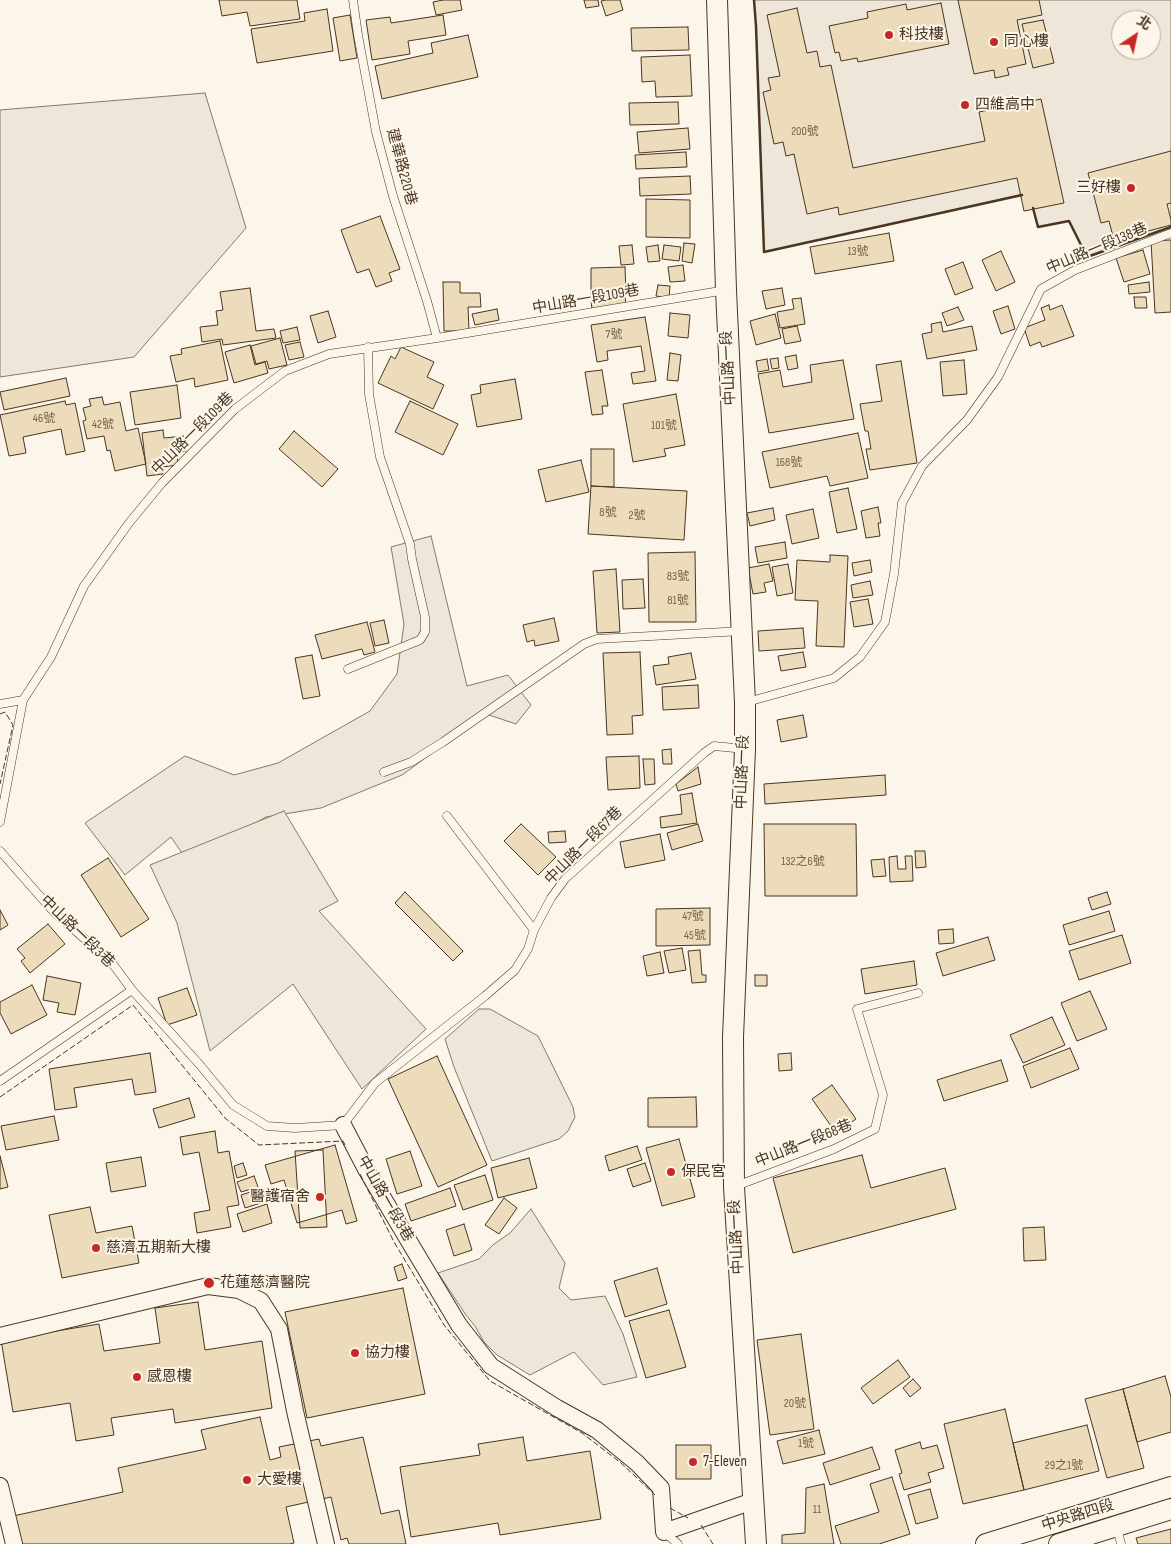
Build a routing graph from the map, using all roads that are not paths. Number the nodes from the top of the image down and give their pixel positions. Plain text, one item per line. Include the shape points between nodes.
1 (354, 0) edge
2 (717, 0) edge
3 (1171, 234) edge
4 (726, 290) junction
5 (437, 338) junction
6 (368, 347) junction
7 (742, 631) junction
8 (348, 669) dead end
9 (23, 700) junction
10 (745, 703) junction
11 (0, 704) edge
12 (745, 749) junction
13 (384, 772) dead end
14 (447, 816) dead end
15 (0, 822) edge
16 (0, 851) edge
17 (534, 930) junction
18 (132, 990) junction
19 (918, 993) dead end
20 (0, 1081) edge
21 (343, 1125) junction
22 (734, 1187) junction
23 (0, 1336) edge
24 (0, 1486) edge
25 (1171, 1487) edge
26 (753, 1501) junction
27 (670, 1508) dead end
28 (1171, 1509) edge
29 (664, 1532) junction
30 (1119, 1535) edge
31 (11, 1537) edge
32 (326, 1544) edge
33 (678, 1544) edge
34 (756, 1544) edge
35 (986, 1544) edge
36 (1059, 1544) edge

1 - 5 lane, 建華路220巷 via 376,132
2 - 4 street, 中山路一段
3 - 10 lane, 中山路一段138巷 via 1075,270 1041,289 998,377 967,420 922,466 902,503 885,622 860,657 834,678
4 - 5 lane, 中山路一段109巷
4 - 7 street, 中山路一段
5 - 6 lane, 中山路一段109巷
6 - 8 lane via 369,394 380,457 410,544 425,617 425,632 420,640
6 - 9 lane, 中山路一段109巷 via 330,354 285,371 228,416 129,523 84,586 50,657
7 - 10 street, 中山路一段
7 - 13 lane via 596,639 584,644 443,742 411,762
9 - 11 lane
9 - 15 lane, 中山路一段109巷
10 - 12 street, 中山路一段
12 - 17 lane, 中山路一段67巷 via 714,746 704,753 565,879
12 - 22 street, 中山路一段 via 733,1037
14 - 17 lane
16 - 18 lane, 中山路一段3巷 via 53,911 112,963
17 - 21 lane, 中山路一段67巷 via 528,949 514,970 375,1083
18 - 20 lane
18 - 21 lane, 中山路一段3巷 via 233,1104 267,1126
19 - 22 lane, 中山路一段68巷 via 857,1009 883,1094 875,1129 834,1149
21 - 29 street, 中山路一段3巷 via 459,1324 491,1366 597,1430 637,1464 661,1488
22 - 26 street, 中山路一段
23 - 32 street via 208,1286 239,1290 261,1300 279,1329
24 - 31 street
25 - 35 street, 中央路四段
26 - 29 street
26 - 34 street, 中山路一段
27 - 29 lane
28 - 30 street, 中央路四段
29 - 33 lane
30 - 36 street, 中央路四段

